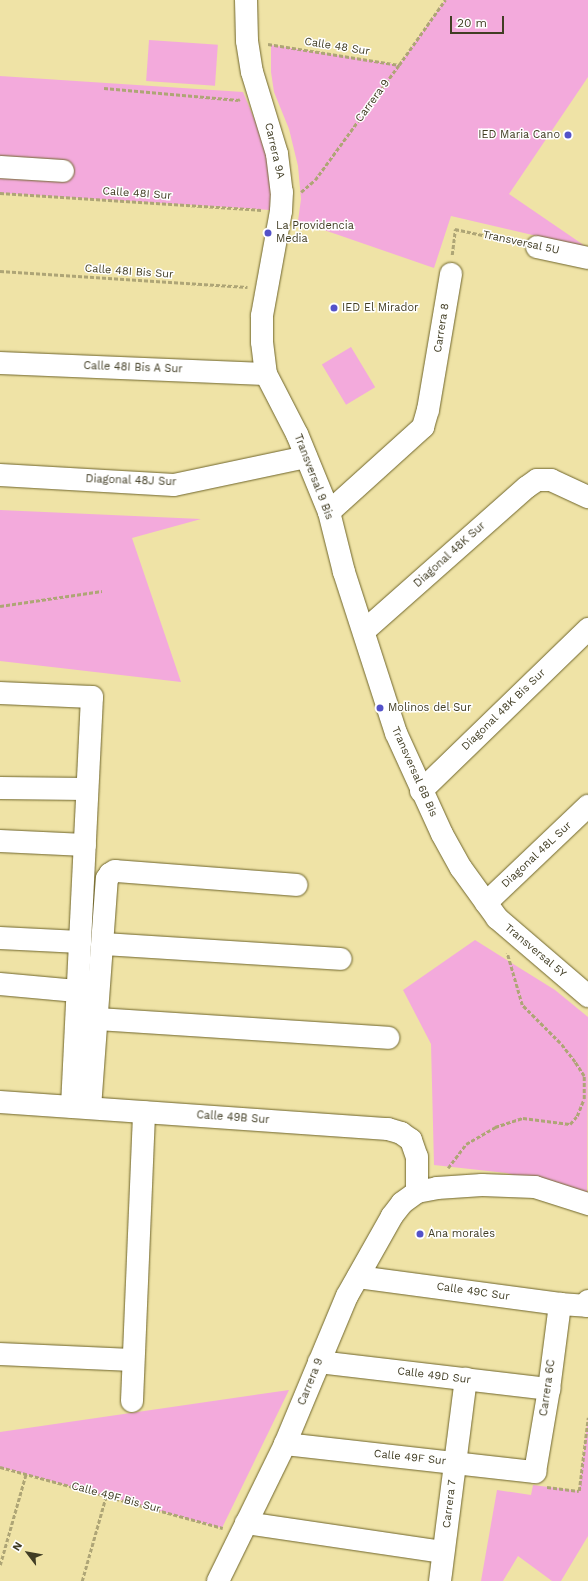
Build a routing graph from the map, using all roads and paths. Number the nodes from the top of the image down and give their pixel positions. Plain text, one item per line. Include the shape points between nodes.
1 (246, 0) edge
2 (445, 0) edge
3 (271, 45) dead end
4 (400, 66) junction
5 (104, 88) dead end
6 (257, 90) junction
7 (0, 167) edge
8 (63, 171) dead end
9 (0, 193) edge
10 (296, 197) dead end
11 (262, 210) dead end
12 (537, 247) joint
13 (588, 258) edge
14 (0, 271) edge
15 (451, 274) joint
16 (254, 288) dead end
17 (0, 363) edge
18 (266, 374) junction
19 (306, 457) junction
20 (0, 475) edge
21 (588, 497) edge
22 (329, 512) junction
23 (102, 591) dead end
24 (0, 606) edge
25 (588, 629) edge
26 (364, 631) junction
27 (0, 693) edge
28 (0, 788) edge
29 (86, 789) junction
30 (421, 790) junction
31 (588, 806) edge
32 (0, 841) edge
33 (85, 845) junction
34 (296, 885) dead end
35 (486, 903) junction
36 (0, 938) edge
37 (80, 942) junction
38 (103, 944) junction
39 (507, 952) dead end
40 (341, 959) dead end
41 (0, 984) edge
42 (77, 991) junction
43 (587, 992) edge
44 (98, 1019) junction
45 (388, 1038) dead end
46 (0, 1102) edge
47 (81, 1107) junction
48 (144, 1112) junction
49 (427, 1190) junction
50 (588, 1204) edge
51 (358, 1277) junction
52 (560, 1304) junction
53 (588, 1304) edge
54 (0, 1354) edge
55 (132, 1360) junction
56 (319, 1362) junction
57 (466, 1379) junction
58 (549, 1389) junction
59 (132, 1401) dead end
60 (588, 1418) edge
61 (285, 1444) junction
62 (455, 1463) junction
63 (0, 1467) edge
64 (535, 1472) joint
65 (26, 1474) junction
66 (579, 1491) dead end
67 (106, 1496) junction
68 (237, 1526) junction
69 (443, 1552) junction
70 (0, 1565) edge
71 (82, 1581) edge
72 (218, 1581) edge
73 (440, 1581) edge

1 - 6 street, Carrera 9A via 248,51
2 - 4 path, Carrera 9
3 - 4 path, Calle 48 Sur
4 - 10 path, Carrera 9 via 315,180
5 - 6 path via 238,100
6 - 18 street, Carrera 9A via 276,154 282,192 281,211 262,316
7 - 8 street
9 - 11 path, Calle 48I Sur
12 - 13 street, Transversal 5U
12 - 15 path, Transversal 5U via 455,229
14 - 16 path, Calle 48I Bis Sur
15 - 22 street, Carrera 8 via 423,427
17 - 18 street, Calle 48I Bis A Sur
18 - 19 street, Transversal 9 Bis via 294,427
19 - 20 street, Diagonal 48J Sur via 174,485
19 - 22 street, Transversal 9 Bis
21 - 26 street, Diagonal 48K Sur via 550,480 537,480
22 - 26 street, Transversal 9 Bis via 344,572
23 - 24 path
25 - 30 street, Diagonal 48K Bis Sur
26 - 30 street, Transversal 6B Bis via 396,733
27 - 29 street via 92,697
28 - 29 street
29 - 33 street
30 - 35 street, Transversal 6B Bis via 461,868
31 - 35 street, Diagonal 48L Sur
32 - 33 street
33 - 37 street
34 - 38 street via 115,871 107,879
35 - 43 street, Transversal 5Y via 497,918
36 - 37 street
37 - 42 street
38 - 40 street
38 - 44 street
39 - 49 path via 522,1004 575,1062 584,1076 584,1099 577,1116 570,1124 524,1118 495,1127 466,1144
41 - 42 street
42 - 47 street
44 - 45 street
44 - 47 street
46 - 47 street, Calle 49B Sur
47 - 48 street, Calle 49B Sur
48 - 49 street, Calle 49B Sur via 388,1129 401,1133 411,1140
48 - 55 street
49 - 50 street via 451,1185 512,1185 535,1187
49 - 51 street, Carrera 9 via 402,1203
51 - 52 street, Calle 49C Sur
51 - 56 street, Carrera 9 via 336,1320
52 - 53 street, Calle 49C Sur
52 - 58 street, Carrera 6C
54 - 55 street
55 - 59 street
56 - 57 street, Calle 49D Sur
56 - 61 street, Carrera 9
57 - 58 street, Calle 49D Sur
57 - 62 street, Carrera 7
58 - 64 street, Carrera 6C
60 - 66 path
61 - 62 street, Calle 49F Sur
61 - 68 street, Carrera 9
62 - 64 street, Calle 49F Sur
62 - 69 street, Carrera 7
63 - 65 path, Calle 49F Bis Sur
65 - 67 path, Calle 49F Bis Sur
65 - 70 path
67 - 68 path, Calle 49F Bis Sur
67 - 71 path
68 - 69 street
68 - 72 street, Carrera 9
69 - 73 street, Carrera 7

